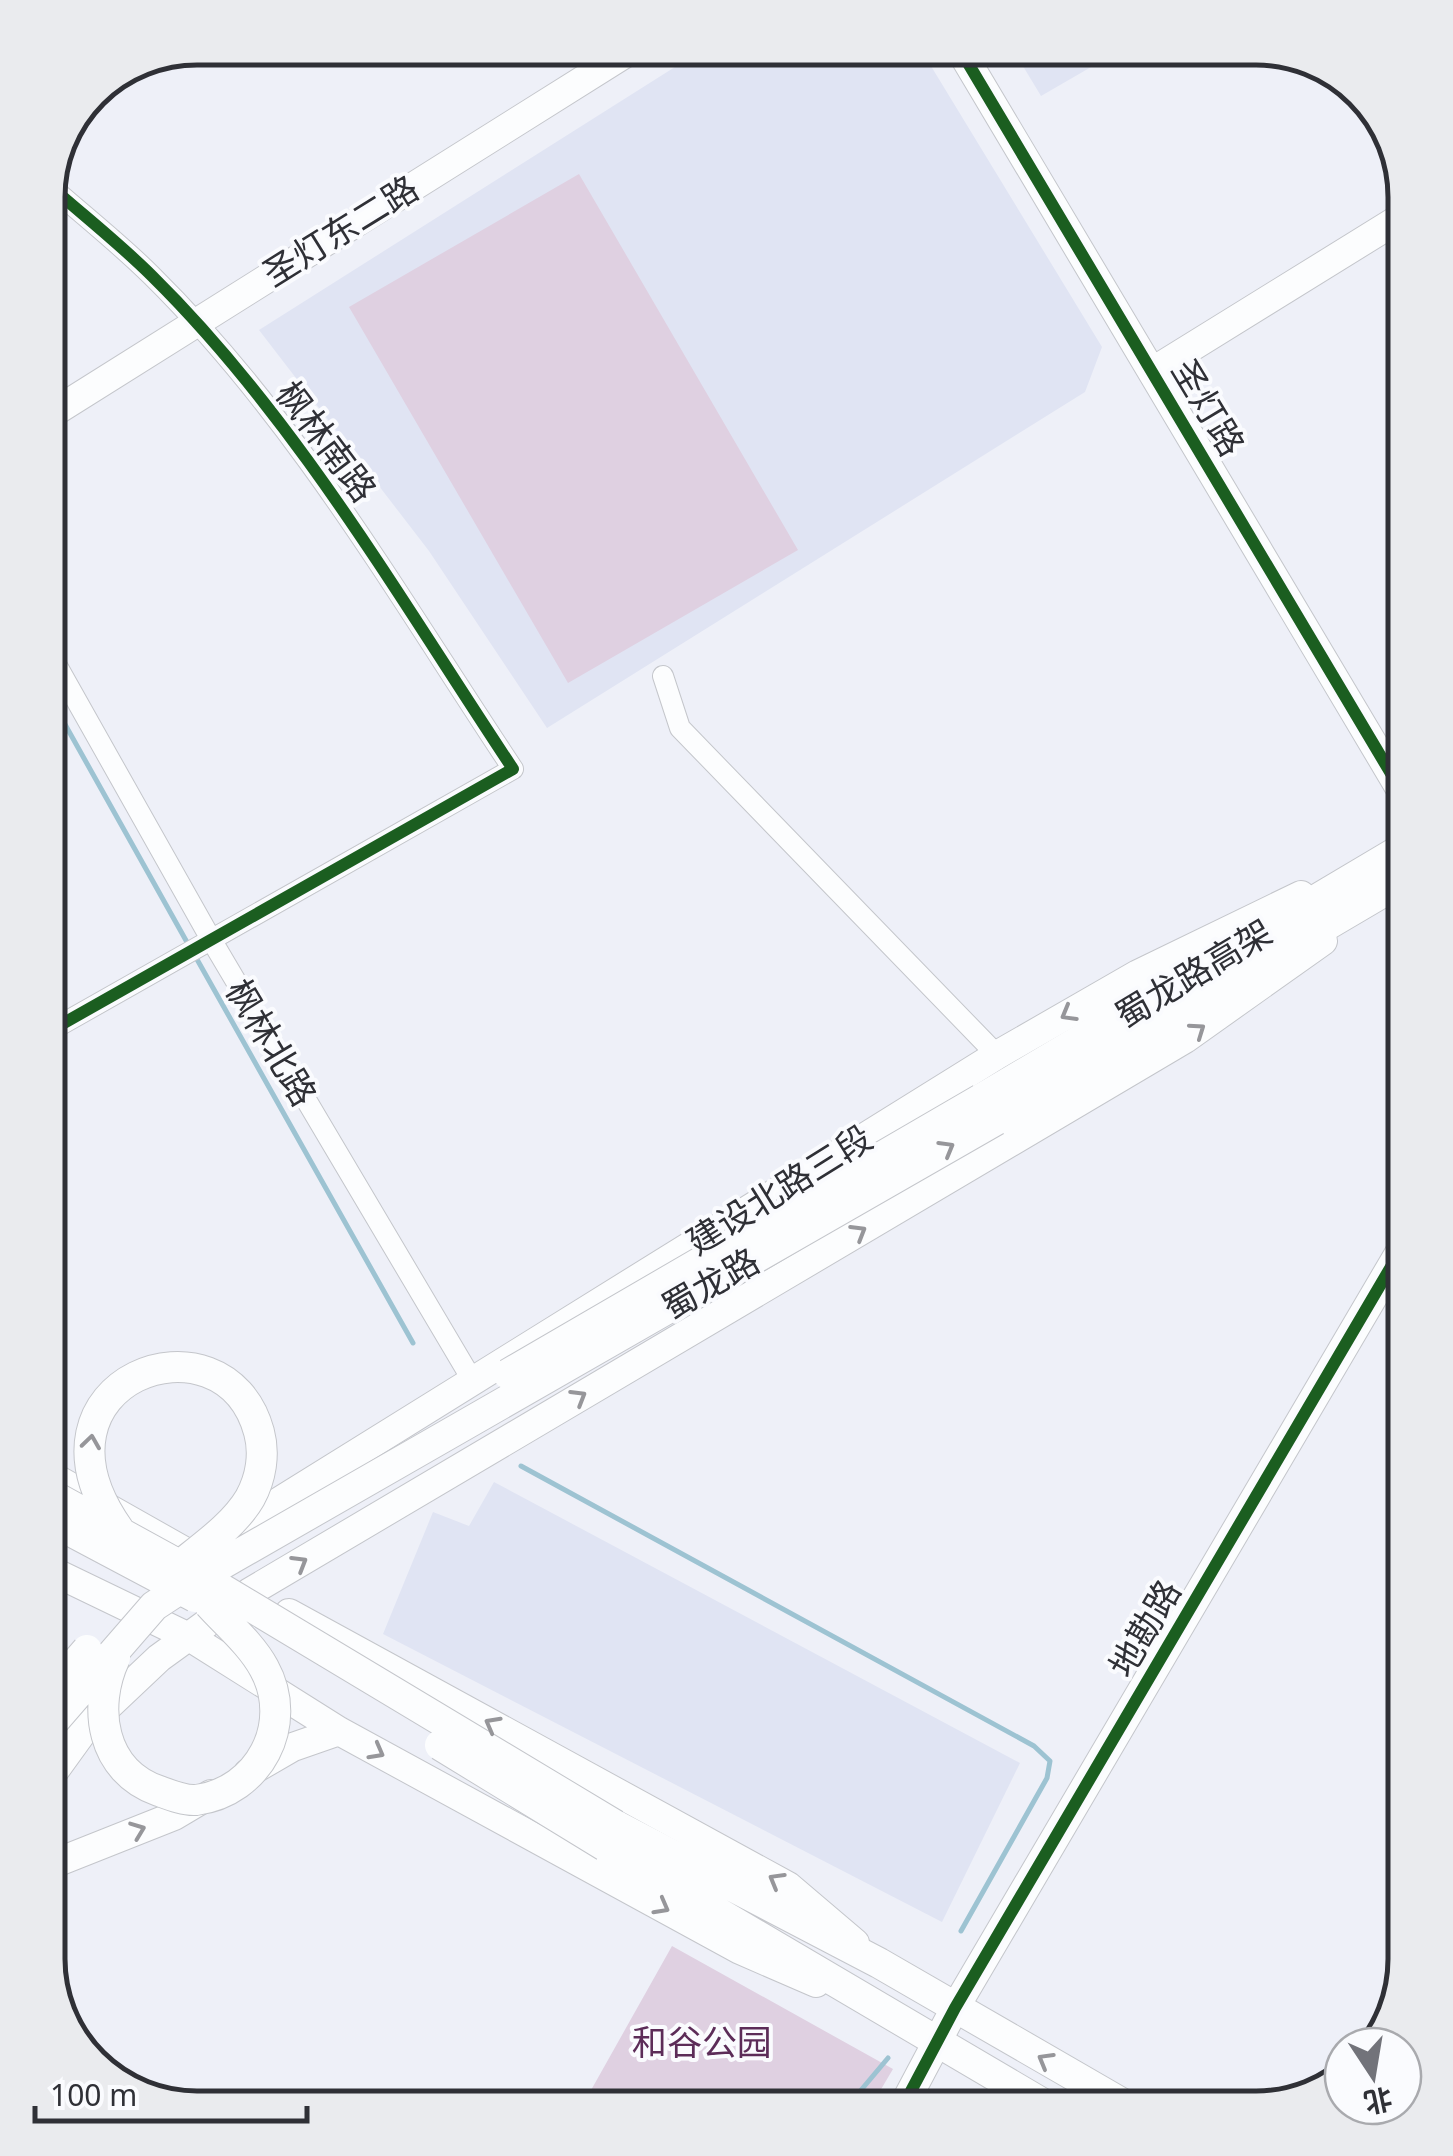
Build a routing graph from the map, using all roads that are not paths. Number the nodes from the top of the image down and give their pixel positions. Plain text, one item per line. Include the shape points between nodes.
1 (606, 65) edge
2 (969, 65) edge
3 (65, 199) edge
4 (1388, 226) edge
5 (192, 321) junction
6 (1153, 371) junction
7 (65, 405) edge
8 (662, 676) dead end
9 (65, 682) edge
10 (1388, 767) edge
11 (1388, 854) edge
12 (1388, 856) edge
13 (1388, 890) edge
14 (1388, 893) edge
15 (206, 944) junction
16 (65, 1023) edge
17 (997, 1055) junction
18 (989, 1109) junction
19 (1388, 1274) edge
20 (471, 1378) junction
21 (65, 1486) edge
22 (65, 1502) edge
23 (65, 1526) edge
24 (119, 1531) junction
25 (65, 1578) edge
26 (197, 1581) junction
27 (157, 1585) junction
28 (250, 1592) junction
29 (133, 1614) junction
30 (191, 1638) junction
31 (65, 1675) edge
32 (65, 1697) edge
33 (65, 1708) edge
34 (338, 1730) junction
35 (65, 1756) edge
36 (610, 1836) junction
37 (65, 1859) edge
38 (879, 1964) junction
39 (873, 2008) junction
40 (955, 2008) junction
41 (938, 2045) junction
42 (912, 2091) edge
43 (1020, 2091) edge
44 (1100, 2091) edge

1 - 5 main road, 圣灯东二路
2 - 6 main road, 圣灯路
3 - 5 street, 枫林南路
4 - 6 main road
5 - 7 main road, 圣灯东二路
5 - 15 street, 枫林南路 via 357,530 512,769
6 - 10 main road, 圣灯路
8 - 17 street via 680,728
9 - 15 street, 枫林北路
11 -> 17 main road, 建设北路三段 via 1138,974
12 - 18 main road, 蜀龙路高架
13 - 18 main road, 蜀龙路
28 -> 14 main road via 1185,1039
15 - 16 street
15 - 20 street, 枫林北路
17 - 20 main road, 建设北路三段
26 -> 18 main road, 蜀龙路, bridge
18 - 27 main road, 蜀龙路, bridge via 284,1504
19 - 40 main road, 地勘路
20 - 26 main road, 建设北路三段
21 - 26 main road
22 - 24 main road, bridge
23 - 26 main road, bridge
24 -> 27 main road, bridge via 88,1467 98,1411 138,1374 192,1368 218,1378 254,1417 261,1471 229,1522
24 - 36 main road, bridge
25 - 29 main road
26 - 26 main road, bridge via 264,1668 278,1705 265,1756 236,1788 194,1800 143,1786 114,1756 103,1727 102,1688 114,1658
26 - 28 main road
26 - 29 main road, 建设北路三段
26 - 33 main road, 蜀龙路, bridge via 154,1606
26 - 36 main road, bridge
27 - 31 main road, 蜀龙路, bridge via 117,1615
28 - 30 main road
38 -> 28 main road via 788,1886
29 - 30 main road
29 - 32 main road, 建设北路三段
30 - 34 main road
30 - 35 main road via 159,1658 87,1726
37 -> 34 main road via 174,1816 293,1746
34 -> 39 main road via 740,1950
36 - 38 main road
36 - 39 main road
38 - 40 main road
39 - 41 main road
40 - 41 main road, 地勘路
44 -> 40 main road
41 - 42 main road, 地勘路
41 - 43 main road

